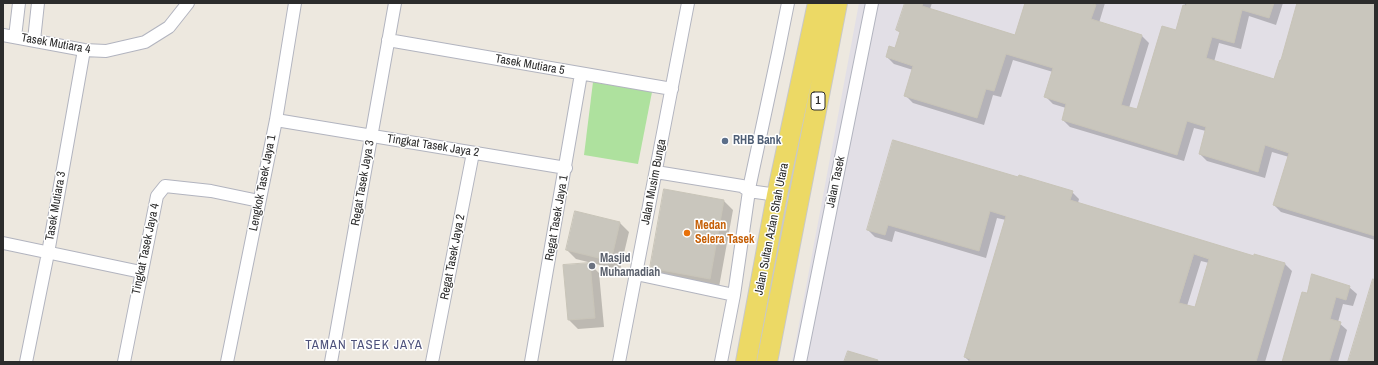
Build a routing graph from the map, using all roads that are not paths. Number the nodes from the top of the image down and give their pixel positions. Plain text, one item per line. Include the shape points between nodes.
1 (19, 3) edge
2 (38, 3) edge
3 (188, 3) edge
4 (295, 3) edge
5 (395, 3) edge
6 (688, 3) edge
7 (788, 3) edge
8 (818, 3) edge
9 (837, 3) edge
10 (872, 3) edge
11 (9, 36) edge
12 (34, 40) junction
13 (388, 40) junction
14 (84, 50) junction
15 (581, 74) junction
16 (672, 89) junction
17 (276, 120) junction
18 (371, 136) junction
19 (810, 142) junction
20 (473, 153) junction
21 (566, 168) junction
22 (656, 172) junction
23 (747, 187) junction
24 (780, 191) junction
25 (259, 201) junction
26 (794, 227) junction
27 (3, 243) edge
28 (48, 253) junction
29 (141, 272) junction
30 (636, 274) junction
31 (734, 295) junction
32 (26, 362) edge
33 (124, 362) edge
34 (227, 362) edge
35 (331, 362) edge
36 (432, 362) edge
37 (531, 362) edge
38 (619, 362) edge
39 (721, 362) edge
40 (746, 362) edge
41 (767, 362) edge
42 (800, 362) edge

1 - 11 street
2 - 12 street
3 - 14 street, Tasek Mutiara 4 via 170,27 145,42 106,51
4 - 17 street, Lengkok Tasek Jaya 1
5 - 13 street, Regat Tasek Jaya 3
6 - 16 street, Jalan Musim Bunga
7 - 23 street
8 - 24 main road, Jalan Sultan Azlan Shah Utara / 1
9 - 19 main road, Jalan Sultan Azlan Shah Utara / 1
10 - 42 street, Jalan Tasek
11 - 12 street, Tasek Mutiara 4
12 - 14 street, Tasek Mutiara 4
13 - 15 street, Tasek Mutiara 5
13 - 18 street, Regat Tasek Jaya 3
14 - 28 street, Tasek Mutiara 3
15 - 16 street, Tasek Mutiara 5
15 - 21 street, Regat Tasek Jaya 1
16 - 22 street, Jalan Musim Bunga
17 - 18 street, Tingkat Tasek Jaya 2
17 - 25 street, Lengkok Tasek Jaya 1
18 - 20 street, Tingkat Tasek Jaya 2
18 - 35 street, Regat Tasek Jaya 3
19 - 24 main road via 803,147 793,187
19 - 26 main road, Jalan Sultan Azlan Shah Utara / 1
20 - 21 street, Tingkat Tasek Jaya 2
20 - 36 street, Regat Tasek Jaya 2
21 - 37 street, Regat Tasek Jaya 1
22 - 23 street
22 - 30 street, Jalan Musim Bunga
23 - 24 street
23 - 31 street
24 - 26 main road via 792,207
24 - 40 main road, Jalan Sultan Azlan Shah Utara / 1
25 - 29 street, Tingkat Tasek Jaya 4 via 165,186 156,196
25 - 34 street, Lengkok Tasek Jaya 1
26 - 41 main road, Jalan Sultan Azlan Shah Utara / 1
27 - 28 street
28 - 29 street
28 - 32 street, Tasek Mutiara 3
29 - 33 street, Tingkat Tasek Jaya 4
30 - 31 street
30 - 38 street, Jalan Musim Bunga
31 - 39 street

